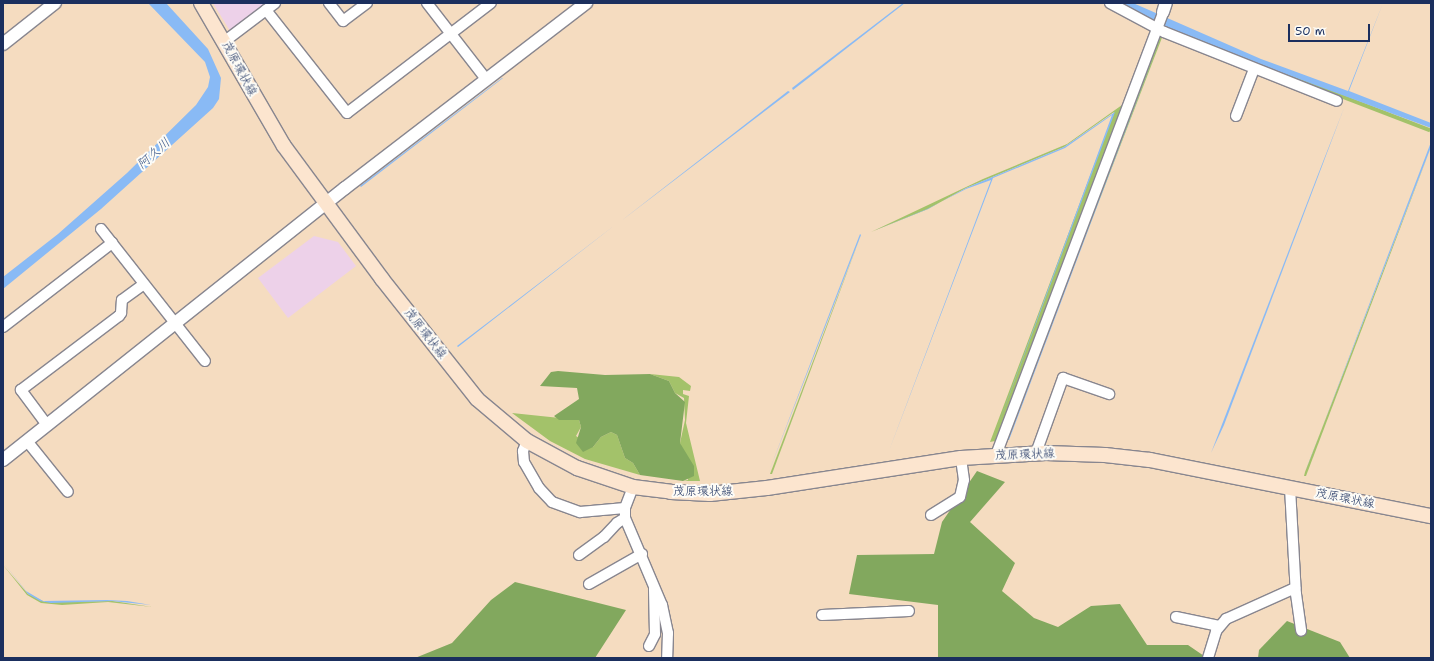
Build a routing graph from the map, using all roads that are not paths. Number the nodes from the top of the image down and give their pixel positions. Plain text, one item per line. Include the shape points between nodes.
1 (55, 3) edge
2 (201, 3) edge
3 (275, 3) edge
4 (329, 3) edge
5 (367, 3) edge
6 (427, 3) edge
7 (491, 3) edge
8 (586, 3) edge
9 (1110, 3) edge
10 (1164, 7) edge
11 (266, 10) junction
12 (1157, 28) junction
13 (452, 34) junction
14 (225, 41) junction
15 (3, 44) edge
16 (1254, 69) junction
17 (486, 79) junction
18 (1337, 101) dead end
19 (1236, 116) dead end
20 (327, 203) junction
21 (101, 229) dead end
22 (112, 243) junction
23 (144, 284) junction
24 (175, 324) junction
25 (3, 327) edge
26 (205, 361) dead end
27 (1109, 394) dead end
28 (47, 425) junction
29 (27, 441) junction
30 (527, 441) junction
31 (1036, 453) junction
32 (996, 455) junction
33 (961, 458) junction
34 (3, 460) edge
35 (633, 487) junction
36 (1290, 488) junction
37 (68, 492) dead end
38 (625, 513) junction
39 (931, 514) dead end
40 (1431, 516) edge
41 (642, 554) junction
42 (578, 555) dead end
43 (653, 579) junction
44 (589, 584) dead end
45 (1295, 588) junction
46 (909, 612) dead end
47 (822, 615) dead end
48 (1176, 617) dead end
49 (1219, 626) junction
50 (1301, 631) dead end
51 (649, 646) dead end
52 (667, 658) edge
53 (1208, 658) edge

1 - 15 street
2 - 14 main road, 茂原環状線
3 - 11 street
4 - 5 street via 343,21
6 - 13 street
7 - 13 street
8 - 17 street
9 - 12 street
10 - 12 street
11 - 13 street via 347,113
11 - 14 street
12 - 16 street
12 - 32 street
13 - 17 street
14 - 20 main road, 茂原環状線 via 270,125
16 - 18 street
16 - 19 street
17 - 20 street
20 - 24 street
20 - 30 main road, 茂原環状線 via 382,279 477,399
21 - 22 street
22 - 23 street
22 - 25 street
23 - 24 street
23 - 28 street via 122,300 119,316 21,390
24 - 26 street
24 - 28 street
27 - 31 street via 1064,378
28 - 29 street
29 - 34 street
29 - 37 street
30 - 35 main road, 茂原環状線 via 578,468
30 - 38 street via 524,462 539,488 552,502 580,512
31 - 32 main road, 茂原環状線
31 - 36 main road, 茂原環状線 via 1150,460
32 - 33 main road, 茂原環状線
33 - 35 main road, 茂原環状線 via 730,493 690,494
33 - 39 street via 964,480 960,498
35 - 38 street
36 - 40 main road, 茂原環状線
36 - 45 street
38 - 41 street
38 - 42 street via 604,537
41 - 43 street
41 - 44 street
43 - 51 street via 655,634
43 - 52 street via 668,633
45 - 49 street via 1226,619
45 - 50 street
46 - 47 street
48 - 49 street
49 - 53 street

